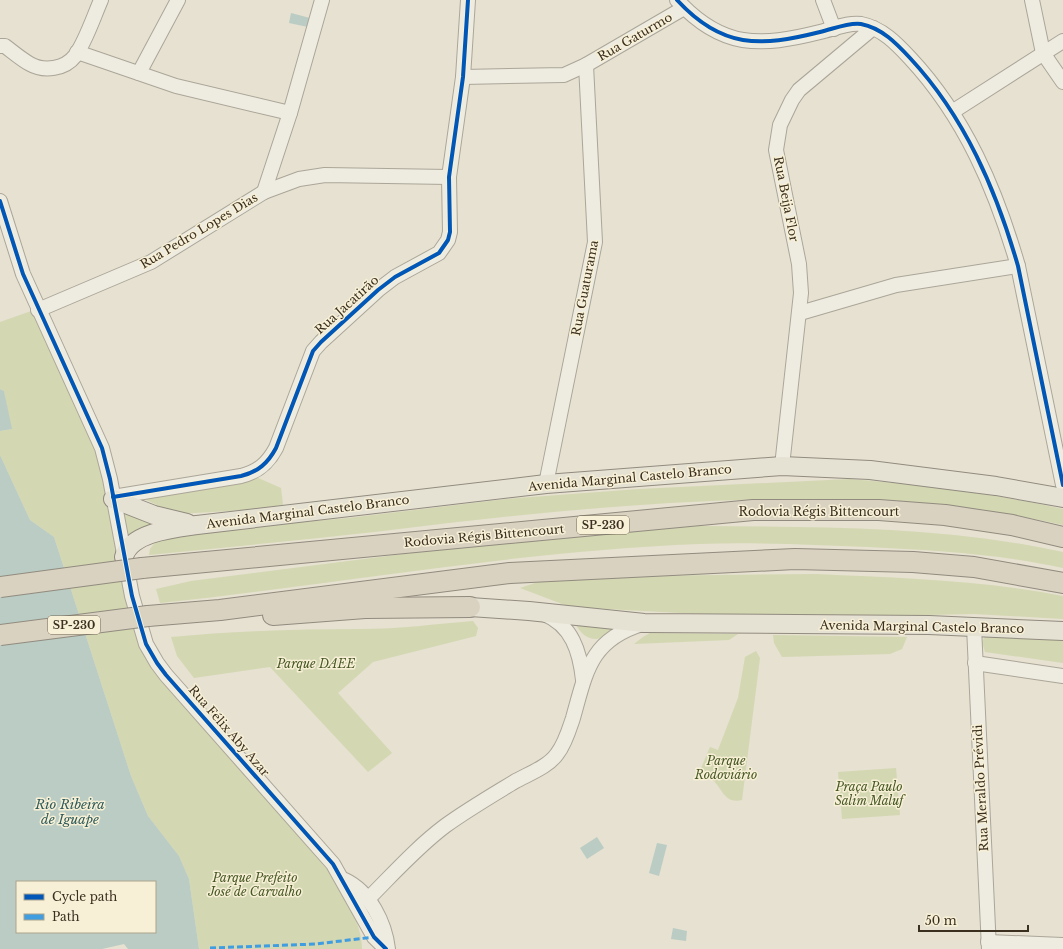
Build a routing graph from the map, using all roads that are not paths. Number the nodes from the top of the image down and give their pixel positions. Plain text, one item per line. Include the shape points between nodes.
1 (101, 0) edge
2 (178, 0) edge
3 (322, 0) edge
4 (468, 0) edge
5 (823, 0) edge
6 (1032, 0) edge
7 (680, 4) edge
8 (872, 28) junction
9 (834, 29) junction
10 (1063, 41) edge
11 (0, 46) edge
12 (77, 52) junction
13 (1043, 53) junction
14 (586, 65) junction
15 (140, 73) junction
16 (464, 77) junction
17 (1063, 82) edge
18 (952, 112) junction
19 (290, 113) junction
20 (449, 177) junction
21 (264, 192) junction
22 (0, 201) edge
23 (1018, 266) junction
24 (38, 310) junction
25 (800, 313) junction
26 (782, 466) junction
27 (546, 484) junction
28 (1063, 485) edge
29 (113, 498) junction
30 (1063, 498) edge
31 (197, 525) junction
32 (1063, 537) edge
33 (124, 557) junction
34 (1063, 583) edge
35 (0, 587) edge
36 (470, 608) joint
37 (220, 610) junction
38 (529, 610) junction
39 (644, 623) junction
40 (974, 627) junction
41 (1063, 631) edge
42 (0, 635) edge
43 (975, 663) junction
44 (1063, 676) edge
45 (584, 682) junction
46 (342, 879) junction
47 (368, 899) junction
48 (1063, 945) edge
49 (989, 946) edge
50 (387, 949) edge

1 - 12 street
2 - 15 street
3 - 19 street, Rua Pedro Lopes Dias
4 - 16 street, Rua Jacatirão
5 - 9 street
6 - 13 street
7 - 9 street via 723,35 744,42 764,43
7 - 14 street, Rua Gaturmo
8 - 9 street via 860,24
8 - 18 street via 880,31 903,50 924,73
8 - 25 street, Rua Beija Flor via 800,90 780,125 776,150 799,264
10 - 13 street
11 - 12 street via 5,46 29,64 44,69 62,65 71,60
12 - 15 street
13 - 17 street
13 - 18 street
14 - 16 street, Rua Gaturmo via 564,75
14 - 27 street, Rua Guaturama via 595,242
15 - 19 street via 176,86
16 - 20 street, Rua Jacatirão
18 - 23 street via 985,172 1008,231
19 - 21 street, Rua Pedro Lopes Dias
20 - 21 street via 325,175 299,179
20 - 29 street, Rua Jacatirão via 450,232 444,247 432,258 387,282 317,346 308,360 276,448 267,462 255,472 241,476
21 - 24 street, Rua Pedro Lopes Dias via 151,262
22 - 24 street, Rua Félix Aby Azar via 23,274
23 - 25 street via 896,285
23 - 28 street
24 - 29 street, Rua Félix Aby Azar via 102,448
25 - 26 street, Rua Beija Flor
26 - 27 main road, Avenida Marginal Castelo Branco
26 - 30 main road, Avenida Marginal Castelo Branco via 870,470 996,486
27 - 31 main road, Avenida Marginal Castelo Branco
29 - 31 main road, Avenida Marginal Castelo Branco via 154,515
29 - 33 street, Rua Félix Aby Azar
31 - 33 main road, Avenida Marginal Castelo Branco via 158,532 142,538 130,546
32 - 35 highway, Rodovia Régis Bittencourt / SP-230, bridge via 1012,525 945,515 879,510 753,510 142,568
33 - 46 street, Rua Félix Aby Azar via 146,644 157,663 333,864
34 - 37 highway, SP-230 via 974,567 913,562 795,559 510,573
36 - 37 highway via 365,608 276,616
36 - 38 main road, Avenida Marginal Castelo Branco
37 - 42 highway, SP-230, bridge via 148,616
38 - 39 main road, Avenida Marginal Castelo Branco
38 - 45 street via 560,622 580,657
39 - 40 main road, Avenida Marginal Castelo Branco
39 - 45 street via 625,630 602,647 593,658
40 - 41 main road, Avenida Marginal Castelo Branco
40 - 43 street, Rua Meraldo Prévidi
43 - 44 street
43 - 49 street, Rua Meraldo Prévidi
45 - 47 street via 570,728 556,756 445,827 421,846
46 - 47 street, Rua Félix Aby Azar via 358,888
46 - 50 street, Rua Félix Aby Azar via 374,937
47 - 50 street, Rua Félix Aby Azar via 383,926 387,937
48 - 49 street

